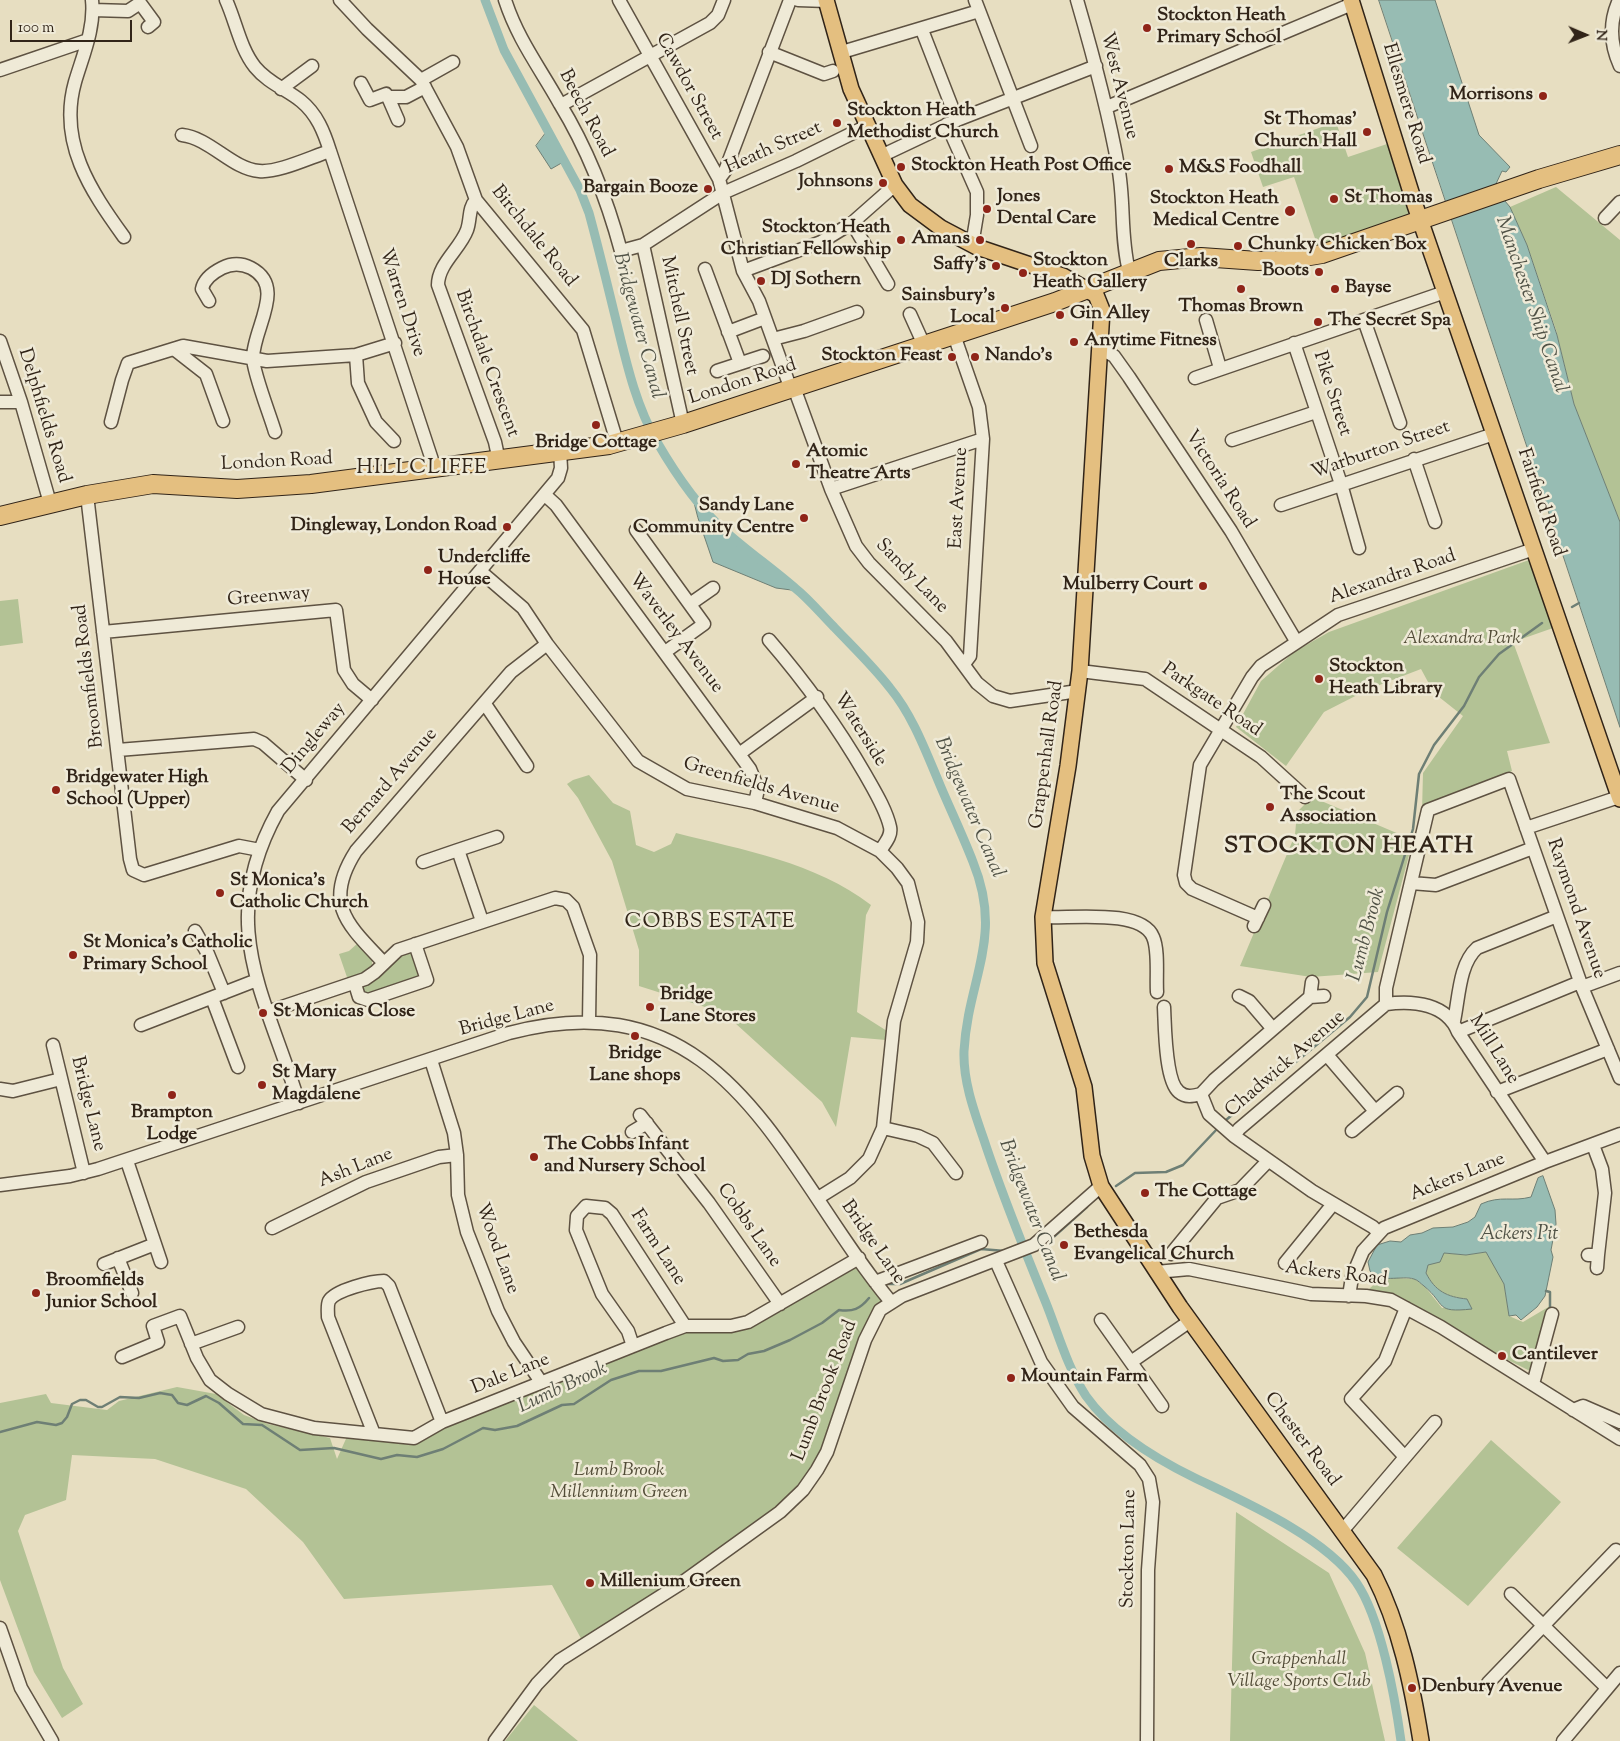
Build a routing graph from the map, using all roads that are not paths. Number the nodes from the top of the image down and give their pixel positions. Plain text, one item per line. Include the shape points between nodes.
1 (226, 0) edge
2 (340, 0) edge
3 (505, 0) edge
4 (619, 0) edge
5 (724, 0) edge
6 (790, 0) edge
7 (798, 0) edge
8 (1077, 0) edge
9 (1619, 0) edge
10 (826, 1) edge
11 (1352, 2) edge
12 (93, 5) edge
13 (977, 6) edge
14 (148, 27) dead end
15 (922, 30) junction
16 (88, 40) junction
17 (769, 52) junction
18 (842, 52) junction
19 (650, 57) junction
20 (453, 62) dead end
21 (312, 66) dead end
22 (1096, 66) junction
23 (1620, 66) edge
24 (0, 70) edge
25 (833, 71) dead end
26 (361, 83) dead end
27 (423, 84) junction
28 (281, 89) junction
29 (388, 97) junction
30 (1012, 97) junction
31 (561, 105) junction
32 (1107, 107) junction
33 (398, 120) dead end
34 (952, 122) junction
35 (867, 126) junction
36 (182, 135) dead end
37 (1031, 146) dead end
38 (330, 151) junction
39 (1620, 155) edge
40 (881, 156) junction
41 (718, 179) junction
42 (895, 185) junction
43 (723, 192) junction
44 (476, 200) junction
45 (1620, 202) edge
46 (1605, 218) dead end
47 (1420, 220) junction
48 (852, 223) junction
49 (123, 240) dead end
50 (643, 245) junction
51 (972, 245) junction
52 (621, 252) joint
53 (705, 270) dead end
54 (743, 271) junction
55 (1129, 271) junction
56 (888, 284) dead end
57 (1087, 290) junction
58 (1445, 292) junction
59 (208, 301) dead end
60 (857, 312) dead end
61 (910, 314) dead end
62 (765, 318) junction
63 (1206, 320) dead end
64 (1364, 320) junction
65 (728, 332) junction
66 (954, 335) junction
67 (773, 338) junction
68 (0, 341) edge
69 (394, 343) junction
70 (1294, 343) junction
71 (924, 345) junction
72 (174, 349) junction
73 (1101, 349) junction
74 (356, 355) junction
75 (763, 356) dead end
76 (253, 360) junction
77 (740, 363) junction
78 (1220, 368) junction
79 (717, 371) dead end
80 (1195, 378) dead end
81 (793, 389) junction
82 (0, 402) edge
83 (21, 402) junction
84 (1316, 412) junction
85 (223, 421) dead end
86 (111, 422) dead end
87 (1400, 423) dead end
88 (683, 424) junction
89 (275, 432) dead end
90 (1494, 434) junction
91 (982, 439) junction
92 (1232, 440) dead end
93 (394, 441) dead end
94 (617, 442) junction
95 (560, 451) junction
96 (1414, 459) junction
97 (499, 460) junction
98 (435, 469) junction
99 (1341, 484) junction
100 (831, 489) junction
101 (87, 495) junction
102 (545, 495) junction
103 (50, 503) junction
104 (1281, 505) dead end
105 (0, 516) edge
106 (1435, 522) dead end
107 (636, 530) dead end
108 (1359, 548) dead end
109 (1534, 549) junction
110 (480, 571) junction
111 (713, 588) dead end
112 (690, 604) junction
113 (104, 632) junction
114 (769, 640) dead end
115 (1296, 641) junction
116 (546, 644) junction
117 (665, 652) junction
118 (964, 664) junction
119 (1080, 671) junction
120 (1078, 692) junction
121 (817, 697) junction
122 (372, 700) junction
123 (485, 704) junction
124 (1220, 730) junction
125 (118, 750) junction
126 (739, 754) junction
127 (527, 766) dead end
128 (306, 780) junction
129 (1305, 797) dead end
130 (1620, 798) edge
131 (755, 803) junction
132 (1526, 828) junction
133 (497, 837) dead end
134 (1533, 848) junction
135 (260, 850) junction
136 (458, 850) junction
137 (880, 850) junction
138 (423, 862) dead end
139 (1411, 882) junction
140 (1264, 905) dead end
141 (1557, 916) junction
142 (1043, 917) junction
143 (482, 922) junction
144 (195, 931) dead end
145 (415, 944) junction
146 (384, 963) junction
147 (1620, 973) edge
148 (257, 980) junction
149 (1312, 982) dead end
150 (355, 984) junction
151 (1581, 985) junction
152 (1157, 992) dead end
153 (218, 995) junction
154 (1239, 996) dead end
155 (1324, 996) dead end
156 (1310, 997) junction
157 (1386, 1004) junction
158 (1164, 1007) dead end
159 (267, 1012) junction
160 (589, 1022) junction
161 (141, 1024) dead end
162 (1456, 1026) junction
163 (1273, 1029) junction
164 (53, 1045) dead end
165 (1608, 1049) junction
166 (1327, 1055) junction
167 (431, 1060) junction
168 (238, 1067) dead end
169 (1620, 1078) edge
170 (61, 1079) junction
171 (0, 1089) edge
172 (1497, 1092) junction
173 (1397, 1093) dead end
174 (1202, 1094) junction
175 (298, 1103) junction
176 (1375, 1111) junction
177 (883, 1128) junction
178 (1352, 1131) dead end
179 (632, 1132) dead end
180 (1620, 1134) edge
181 (1234, 1136) junction
182 (1593, 1145) junction
183 (457, 1155) junction
184 (127, 1161) junction
185 (1268, 1161) junction
186 (1545, 1162) junction
187 (84, 1173) junction
188 (956, 1173) dead end
189 (0, 1185) edge
190 (1101, 1186) junction
191 (818, 1198) junction
192 (1333, 1204) junction
193 (272, 1228) dead end
194 (1378, 1232) junction
195 (981, 1242) dead end
196 (155, 1244) junction
197 (1171, 1254) dead end
198 (118, 1258) junction
199 (859, 1258) junction
200 (1595, 1259) dead end
201 (996, 1261) junction
202 (161, 1262) dead end
203 (1285, 1263) dead end
204 (104, 1264) dead end
205 (1156, 1272) junction
206 (876, 1282) junction
207 (132, 1293) dead end
208 (1349, 1296) junction
209 (891, 1302) junction
210 (780, 1304) junction
211 (1406, 1308) junction
212 (1552, 1314) dead end
213 (1100, 1320) dead end
214 (1190, 1321) junction
215 (685, 1326) junction
216 (238, 1327) dead end
217 (191, 1344) junction
218 (633, 1346) junction
219 (122, 1357) dead end
220 (1131, 1362) junction
221 (541, 1382) junction
222 (1533, 1384) junction
223 (1162, 1406) dead end
224 (1573, 1410) junction
225 (1618, 1414) edge
226 (442, 1422) junction
227 (1435, 1422) dead end
228 (374, 1434) junction
229 (1620, 1439) edge
230 (1405, 1457) junction
231 (1343, 1530) junction
232 (1615, 1549) edge
233 (1511, 1594) dead end
234 (1543, 1626) junction
235 (0, 1628) edge
236 (1620, 1672) edge
237 (1488, 1683) dead end
238 (1606, 1687) junction
239 (52, 1741) edge
240 (495, 1741) edge
241 (1147, 1741) edge
242 (1421, 1741) edge
243 (1563, 1741) edge

1 - 28 street, Warren Drive via 250,61
2 - 27 street, Birchdale Road
3 - 31 street, Beech Road via 514,28
4 - 19 street, Cawdor Street
5 - 19 street via 710,23
6 - 17 street
7 - 10 street
8 - 22 street, West Avenue
9 - 23 street via 1612,34
10 - 18 main road
11 - 32 street
11 - 47 main road, Ellesmere Road
12 - 14 street via 128,11 140,4 154,22
12 - 16 street
13 - 15 street
13 - 30 street
15 - 18 street
15 - 34 street
16 - 24 street
16 - 49 street via 71,104 73,143 92,192
17 - 25 street via 824,74
17 - 41 street via 725,170
18 - 35 main road via 851,89
19 - 31 street
19 - 41 street, Cawdor Street
20 - 27 street
21 - 28 street
22 - 30 street
22 - 32 street, West Avenue
26 - 29 street via 370,100 386,94
27 - 29 street via 406,97
27 - 44 street, Birchdale Road via 457,147
28 - 38 street, Warren Drive via 311,111 323,129
29 - 33 street
30 - 34 street
30 - 37 street
31 - 52 street, Beech Road via 601,186
32 - 55 street, West Avenue via 1120,175 1122,236
34 - 40 street
34 - 51 street via 977,192
35 - 40 main road
35 - 43 street, Heath Street
36 - 38 street via 193,136 258,171
38 - 69 street, Warren Drive
39 - 47 highway, London Road via 1546,176
40 - 42 main road
41 - 43 street, Cawdor Street
42 - 48 street
42 - 51 main road via 904,199 926,218
43 - 50 street, Heath Street
43 - 54 street, Cawdor Street
44 - 94 street, Birchdale Road via 583,330
44 - 97 street, Birchdale Crescent via 471,205 467,230 441,271 438,285
45 - 46 street
47 - 55 highway, London Road via 1345,247 1298,258 1258,261 1177,258 1145,264
47 - 58 main road, Fairfield Road
48 - 54 street via 821,242
48 - 56 street
50 - 52 street, Heath Street
50 - 88 street, Mitchell Street
51 - 57 main road via 1063,276
53 - 65 street
54 - 62 street, Sandy Lane
55 - 57 highway, London Road
57 - 66 highway, London Road
57 - 73 main road, Grappenhall Road via 1086,299 1100,320
58 - 64 street
58 - 90 main road, Fairfield Road
59 - 76 street via 202,290 204,281 228,265 241,264 263,277 268,288 267,303
60 - 67 street via 804,332
61 - 71 street
62 - 65 street
62 - 67 street, Sandy Lane
63 - 78 street
64 - 70 street
64 - 87 street
65 - 77 street
66 - 71 highway, London Road
66 - 91 street, East Avenue via 979,407
67 - 81 street, Sandy Lane
68 - 83 street, Delphfields Road
69 - 74 street
69 - 98 street, Warren Drive
70 - 78 street
70 - 84 street, Pike Street
71 - 81 highway, London Road
72 - 76 street via 183,346
72 - 85 street via 206,374
72 - 86 street via 128,363
73 - 115 street, Victoria Road via 1114,356 1129,377 1231,531
73 - 119 main road, Grappenhall Road
74 - 76 street
74 - 93 street via 358,383 376,422
75 - 77 street
76 - 89 street
77 - 79 street
78 - 80 street
81 - 88 highway, London Road
81 - 100 street, Sandy Lane
82 - 83 street
83 - 103 street, Delphfields Road
84 - 92 street
84 - 99 street, Pike Street
88 - 94 highway, London Road
90 - 96 street, Warburton Street
90 - 109 main road, Fairfield Road
91 - 100 street
91 - 118 street, East Avenue via 970,656
94 - 95 highway, London Road
95 - 97 highway, London Road
95 - 102 street, Dingleway via 558,478
96 - 99 street, Warburton Street
96 - 106 street
97 - 98 highway, London Road
98 - 101 highway, London Road via 250,489 153,484
99 - 104 street, Warburton Street
99 - 108 street, Pike Street
100 - 118 street, Sandy Lane via 850,536 862,555 926,619
101 - 103 highway, London Road
101 - 113 street, Broomfields Road
102 - 110 street, Dingleway
102 - 117 street, Waverley Avenue via 556,505
103 - 105 highway, London Road
107 - 112 street
109 - 115 street, Alexandra Road via 1345,612
109 - 130 main road, Fairfield Road
110 - 116 street, Greenfields Avenue via 523,608
110 - 122 street, Dingleway
111 - 112 street
112 - 117 street via 704,624
113 - 122 street, Greenway via 336,610 344,670 353,684
113 - 125 street, Broomfields Road
114 - 121 street, Waterside
115 - 124 street, Alexandra Road via 1261,666
116 - 123 street, Bernard Avenue via 511,672
116 - 131 street, Greenfields Avenue via 638,761 687,789
117 - 126 street, Waverley Avenue
118 - 120 street, Sandy Lane via 985,691 1001,700
119 - 120 main road, Grappenhall Road
119 - 124 street, Parkgate Road via 1145,679
120 - 142 main road, Grappenhall Road
121 - 126 street
121 - 137 street, Waterside via 844,737 890,827 890,836
122 - 128 street, Dingleway
123 - 127 street
123 - 146 street, Bernard Avenue via 356,851 345,869 340,886 341,908 350,928
124 - 129 street, Parkgate Road via 1261,757
124 - 140 street, Alexandra Road via 1200,765 1184,876 1192,888 1256,922
125 - 128 street via 244,738 263,743
125 - 135 street, Broomfields Road via 130,858 136,873 150,874 239,846
126 - 131 street, Waverley Avenue via 756,781
128 - 135 street, Dingleway via 278,811
130 - 132 street
131 - 137 street, Greenfields Avenue via 837,828
132 - 134 street, Raymond Avenue
132 - 139 street, Raymond Avenue via 1509,779 1428,810
133 - 136 street
134 - 139 street via 1436,885
134 - 141 street, Raymond Avenue
135 - 148 street, Dingleway via 249,892 247,929
136 - 138 street
136 - 143 street
137 - 177 street, Greenfields Avenue via 908,883 918,922 917,942 894,1021
139 - 157 street via 1386,988
141 - 151 street, Raymond Avenue
141 - 162 street via 1477,948 1470,954 1465,966
142 - 152 street via 1104,916 1148,930 1155,941
142 - 190 main road, Grappenhall Road via 1044,963 1084,1087 1092,1156
143 - 145 street
143 - 160 street via 555,898 566,900 573,907 590,955
144 - 153 street via 208,954
145 - 146 street via 398,950
145 - 150 street via 427,980 368,1000 359,997
146 - 150 street
147 - 151 street
148 - 153 street
148 - 159 street, Dingleway
149 - 156 street
150 - 159 street
151 - 162 street
151 - 165 street, Raymond Avenue
153 - 161 street
153 - 168 street
154 - 163 street via 1249,1001
155 - 156 street
156 - 163 street
157 - 162 street, Mill Lane via 1432,1006 1444,1012
157 - 166 street, Chadwick Avenue
158 - 174 street via 1170,1080 1185,1096
159 - 175 street, Dingleway
160 - 167 street, Bridge Lane via 561,1022 530,1028
160 - 191 street, Bridge Lane via 626,1027 658,1037 683,1049 720,1074 764,1120
162 - 172 street, Mill Lane
163 - 174 street
164 - 170 street, Bridge Lane
165 - 169 street, Raymond Avenue
165 - 172 street
166 - 176 street
166 - 181 street, Chadwick Avenue via 1238,1129
167 - 175 street, Bridge Lane
167 - 183 street, Wood Lane via 454,1133
170 - 171 street via 13,1090
170 - 187 street, Bridge Lane
172 - 186 street, Mill Lane
173 - 176 street
174 - 181 street via 1209,1114
175 - 184 street, Bridge Lane
176 - 178 street
177 - 188 street via 934,1143
177 - 191 street, Greenfields Avenue via 869,1159 850,1178
179 - 210 street, Cobbs Lane via 644,1119 709,1203
180 - 182 street, Ackers Lane
181 - 185 street
182 - 186 street, Ackers Lane
182 - 200 street via 1602,1169 1605,1193
183 - 193 street, Ash Lane via 366,1182
183 - 221 street, Wood Lane via 458,1195 473,1250 498,1311
184 - 187 street, Bridge Lane
184 - 196 street
185 - 192 street
185 - 197 street via 1240,1190 1217,1198
186 - 194 street, Ackers Lane
187 - 189 street, Bridge Lane
190 - 201 street, Lumb Brook Road via 1039,1242
190 - 205 main road, Chester Road
191 - 199 street, Bridge Lane
192 - 194 street
192 - 203 street
194 - 208 street, Ackers Lane via 1363,1251 1352,1277
195 - 206 street
196 - 198 street
196 - 202 street
198 - 204 street
198 - 207 street
199 - 206 street, Bridge Lane
199 - 210 street, Dale Lane
201 - 209 street, Lumb Brook Road
201 - 241 street, Stockton Lane via 1041,1362 1073,1407 1140,1465 1150,1479 1153,1502 1148,1570
205 - 208 street, Ackers Road via 1189,1269 1311,1294
205 - 214 main road, Chester Road
206 - 209 street, Bridge Lane
208 - 211 street, Ackers Road via 1378,1298
209 - 240 street, Lumb Brook Road via 880,1310 872,1323 833,1437 818,1470 803,1490 780,1512 688,1578 560,1660 537,1684
210 - 215 street, Dale Lane via 740,1325
211 - 222 street, Ackers Road
211 - 230 street via 1384,1360 1352,1400
212 - 222 street
213 - 220 street
214 - 220 street
214 - 231 main road, Chester Road
215 - 218 street, Dale Lane
215 - 218 street, Farm Lane via 612,1214 604,1208 586,1206 577,1216 576,1230 602,1294 628,1331
216 - 217 street
217 - 219 street, Dale Lane via 180,1316 153,1326 158,1342
217 - 228 street, Dale Lane via 202,1369 214,1384 261,1414 314,1428
218 - 221 street, Dale Lane
220 - 223 street
221 - 226 street, Dale Lane
222 - 224 street, Ackers Road
224 - 225 street, Ackers Road via 1583,1406
224 - 229 street, Ackers Road
226 - 228 street, Dale Lane via 414,1438
226 - 228 street via 390,1286 384,1281 373,1280 334,1296 328,1302 328,1316
227 - 230 street
230 - 231 street
231 - 242 main road, Chester Road via 1384,1595 1407,1671
232 - 234 street
233 - 234 street
234 - 237 street
234 - 238 street
235 - 239 street via 21,1688
236 - 238 street
238 - 243 street

